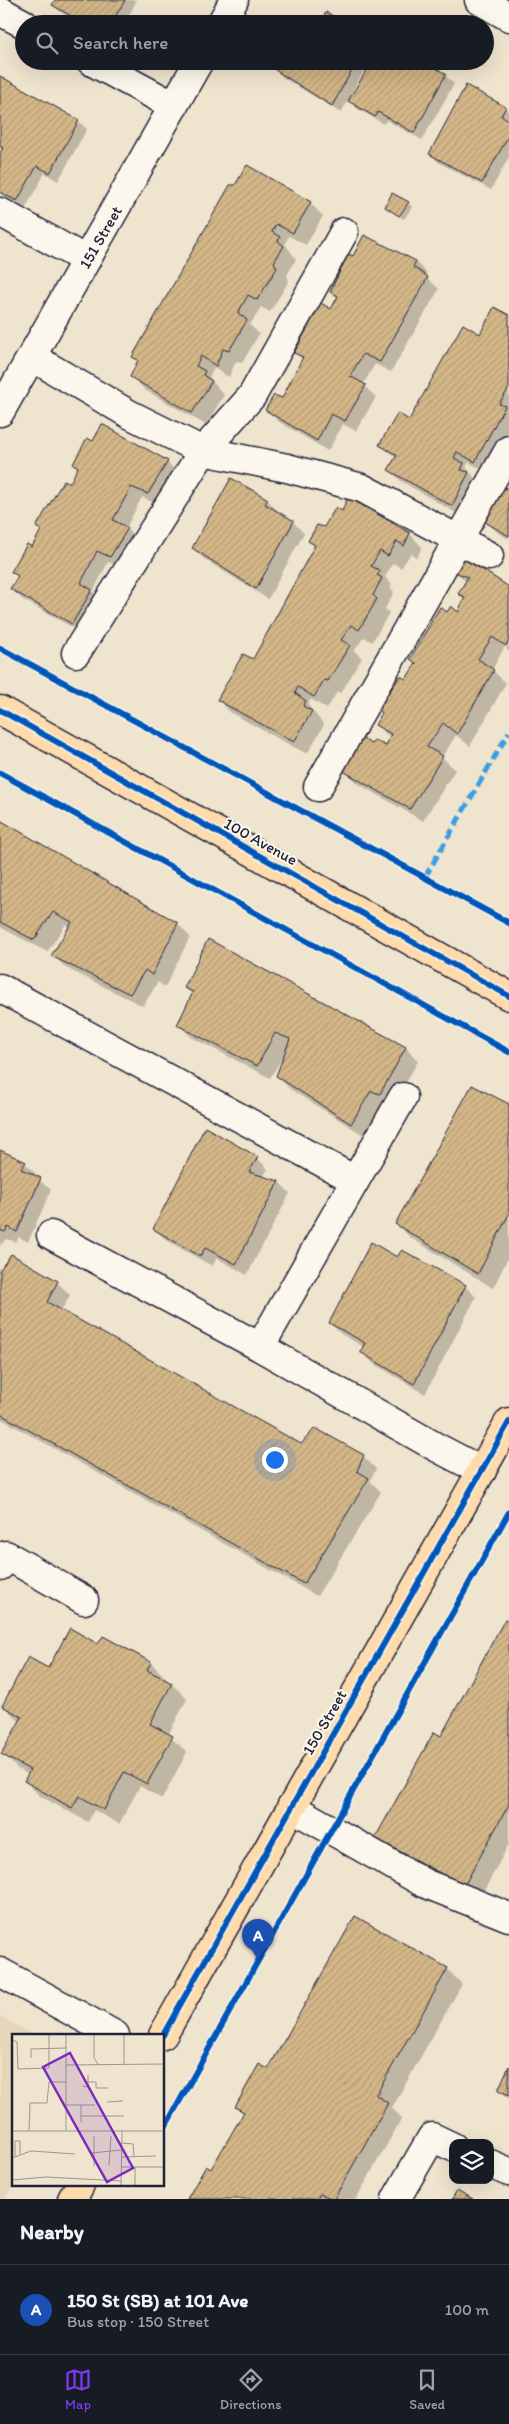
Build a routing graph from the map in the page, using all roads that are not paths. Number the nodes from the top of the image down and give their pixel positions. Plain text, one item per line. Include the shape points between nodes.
1 (234, 0) edge
2 (479, 0) edge
3 (0, 11) edge
4 (226, 15) edge
5 (509, 17) edge
6 (15, 19) edge
7 (108, 70) edge
8 (194, 70) edge
9 (174, 106) junction
10 (0, 212) edge
11 (344, 232) dead end
12 (86, 260) junction
13 (32, 357) junction
14 (0, 412) edge
15 (203, 450) junction
16 (509, 450) edge
17 (458, 539) junction
18 (489, 556) dead end
19 (76, 653) dead end
20 (0, 710) edge
21 (318, 787) dead end
22 (0, 988) edge
23 (509, 996) edge
24 (403, 1096) dead end
25 (355, 1180) junction
26 (51, 1235) dead end
27 (260, 1347) junction
28 (509, 1422) edge
29 (482, 1471) junction
30 (0, 1566) edge
31 (84, 1600) dead end
32 (291, 1807) junction
33 (509, 1918) edge
34 (0, 1972) edge
35 (112, 2034) edge
36 (164, 2034) edge
37 (449, 2145) edge
38 (494, 2166) edge
39 (509, 2172) edge
40 (79, 2186) edge
41 (72, 2199) edge
42 (396, 2199) edge

1 - 4 street
2 - 5 street
3 - 6 street
7 - 9 street
8 - 9 street, 151 Street
9 - 12 street, 151 Street
10 - 12 street
11 - 15 street via 252,396
12 - 13 street, 151 Street
13 - 14 street, 151 Street
13 - 15 street via 129,414
15 - 17 street via 362,488
15 - 19 street
16 - 17 street
17 - 18 street
17 - 21 street
20 - 23 main road, 100 Avenue
22 - 25 street
24 - 25 street
25 - 27 street
26 - 27 street
27 - 29 street
28 - 29 main road, 150 Street
29 - 32 main road, 150 Street
30 - 31 street via 6,1555
32 - 33 street via 424,1883
32 - 36 main road, 150 Street
34 - 35 street
37 - 42 street via 432,2137
38 - 39 street
40 - 41 main road

